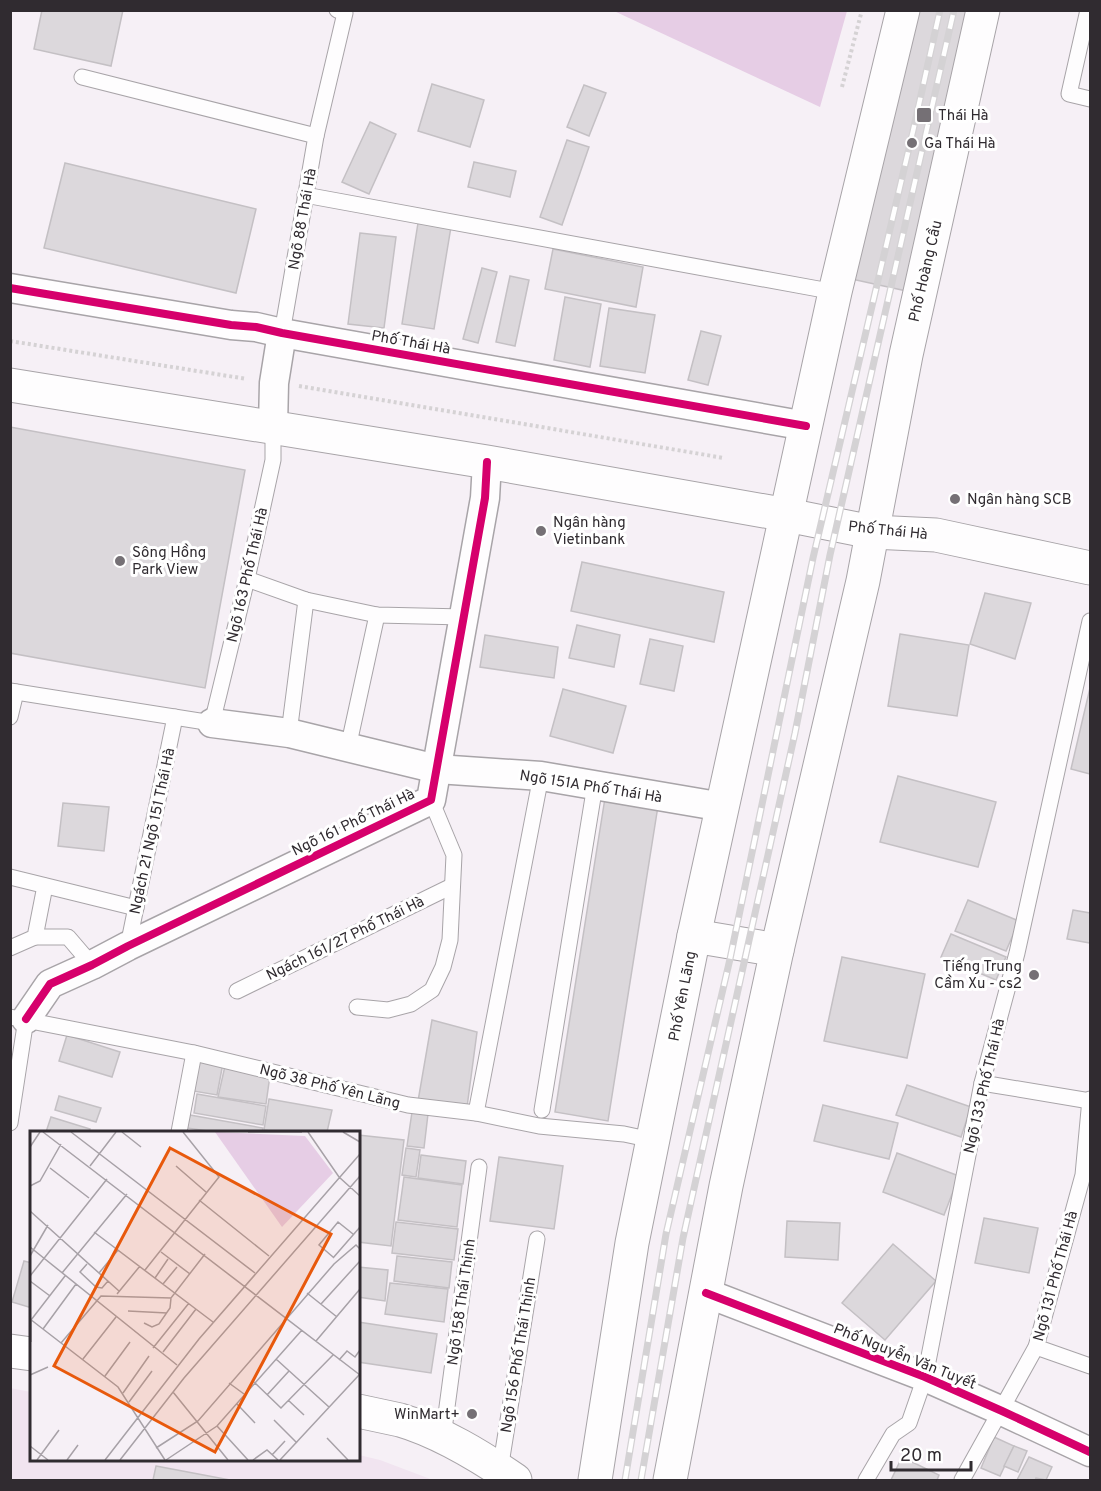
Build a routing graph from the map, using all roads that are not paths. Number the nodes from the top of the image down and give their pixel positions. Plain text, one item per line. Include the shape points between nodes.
1 (903, 10) edge
2 (983, 10) edge
3 (1088, 10) edge
4 (341, 12) edge
5 (82, 77) dead end
6 (1090, 99) edge
7 (316, 136) junction
8 (305, 195) junction
9 (10, 288) edge
10 (835, 292) junction
11 (282, 333) junction
12 (10, 385) edge
13 (806, 426) junction
14 (273, 427) junction
15 (487, 462) junction
16 (787, 515) junction
17 (872, 532) junction
18 (1090, 568) edge
19 (247, 579) junction
20 (306, 600) junction
21 (377, 615) junction
22 (464, 617) junction
23 (1090, 621) edge
24 (13, 691) edge
25 (10, 717) edge
26 (175, 717) junction
27 (212, 723) junction
28 (289, 733) junction
29 (348, 748) junction
30 (437, 769) junction
31 (541, 776) junction
32 (595, 785) junction
33 (431, 800) junction
34 (723, 807) junction
35 (10, 877) edge
36 (45, 886) junction
37 (453, 886) junction
38 (136, 908) junction
39 (694, 936) junction
40 (35, 937) junction
41 (128, 946) junction
42 (10, 948) edge
43 (777, 950) junction
44 (92, 965) junction
45 (237, 991) dead end
46 (357, 1007) dead end
47 (18, 1018) edge
48 (194, 1053) junction
49 (982, 1083) junction
50 (1090, 1100) edge
51 (542, 1110) dead end
52 (476, 1113) junction
53 (10, 1123) edge
54 (180, 1131) edge
55 (652, 1140) junction
56 (479, 1167) dead end
57 (1087, 1176) edge
58 (537, 1239) dead end
59 (706, 1293) junction
60 (1036, 1347) junction
61 (10, 1351) edge
62 (30, 1354) edge
63 (1090, 1366) edge
64 (925, 1377) junction
65 (360, 1411) edge
66 (1002, 1411) junction
67 (443, 1437) junction
68 (1090, 1452) edge
69 (507, 1475) edge
70 (595, 1480) edge
71 (670, 1480) edge
72 (866, 1480) edge
73 (962, 1480) edge

1 - 10 main road
2 - 17 main road, Phố Hoàng Cầu via 909,343
3 - 6 lane via 1069,94
4 - 7 lane, Ngõ 88 Thái Hà
5 - 7 lane
7 - 8 lane, Ngõ 88 Thái Hà
8 - 10 lane
8 - 11 lane, Ngõ 88 Thái Hà
9 - 11 street, Phố Thái Hà
10 - 13 main road
11 - 13 street, Phố Thái Hà
11 - 14 street, Ngõ 88 Thái Hà via 274,383
12 - 14 main road, Phố Thái Hà
13 - 16 main road
14 - 15 main road, Phố Thái Hà
14 - 19 lane, Ngõ 163 Phố Thái Hà via 273,460
15 - 16 main road, Phố Thái Hà
15 - 22 street, Ngõ 161 Phố Thái Hà via 485,498
16 - 17 main road, Phố Thái Hà
16 - 34 main road, Phố Yên Lãng
17 - 18 main road, Phố Thái Hà via 936,535
17 - 43 main road
19 - 20 lane
19 - 27 lane, Ngõ 163 Phố Thái Hà
20 - 21 lane
20 - 28 lane
21 - 22 lane
21 - 29 lane
22 - 30 street, Ngõ 161 Phố Thái Hà
23 - 49 lane, Ngõ 133 Phố Thái Hà via 1017,953
24 - 25 lane
24 - 26 lane
26 - 27 lane
26 - 38 lane, Ngách 21 Ngõ 151 Thái Hà
27 - 28 street, Ngõ 151A Phố Thái Hà
28 - 29 street, Ngõ 151A Phố Thái Hà
29 - 30 street, Ngõ 151A Phố Thái Hà
30 - 31 street, Ngõ 151A Phố Thái Hà
30 - 33 street, Ngõ 161 Phố Thái Hà
31 - 32 street, Ngõ 151A Phố Thái Hà
31 - 52 lane
32 - 34 street, Ngõ 151A Phố Thái Hà
32 - 51 lane
33 - 37 lane via 454,855
33 - 41 street, Ngõ 161 Phố Thái Hà
34 - 39 main road, Phố Yên Lãng
35 - 36 lane
36 - 38 lane
36 - 40 lane
37 - 45 lane, Ngách 161/27 Phố Thái Hà
37 - 46 lane via 450,940 432,990 411,1004 388,1010
38 - 41 lane, Ngách 21 Ngõ 151 Thái Hà
39 - 43 main road
39 - 55 main road, Phố Yên Lãng
40 - 42 lane
40 - 44 lane via 68,937
41 - 44 street, Ngõ 161 Phố Thái Hà
43 - 59 main road
44 - 47 street, Ngõ 161 Phố Thái Hà via 50,984
47 - 48 lane, Ngõ 38 Phố Yên Lãng
47 - 53 lane
48 - 52 lane, Ngõ 38 Phố Yên Lãng via 408,1105
48 - 54 lane
49 - 50 lane
49 - 64 lane, Ngõ 133 Phố Thái Hà
50 - 57 lane, Ngõ 131 Phố Thái Hà
52 - 55 lane, Ngõ 38 Phố Yên Lãng via 539,1126
55 - 70 main road, Phố Yên Lãng
56 - 67 lane, Ngõ 158 Thái Thịnh
57 - 60 lane, Ngõ 131 Phố Thái Hà
58 - 69 lane, Ngõ 156 Phố Thái Thịnh
59 - 64 street, Phố Nguyễn Văn Tuyết
59 - 71 main road
60 - 63 lane
60 - 66 lane, Ngõ 131 Phố Thái Hà
61 - 62 main road
64 - 66 street, Phố Nguyễn Văn Tuyết
64 - 72 lane, Ngõ 133 Phố Thái Hà via 909,1423 893,1434
65 - 67 main road via 401,1420
66 - 68 street, Phố Nguyễn Văn Tuyết
66 - 73 lane, Ngõ 131 Phố Thái Hà
67 - 69 main road

